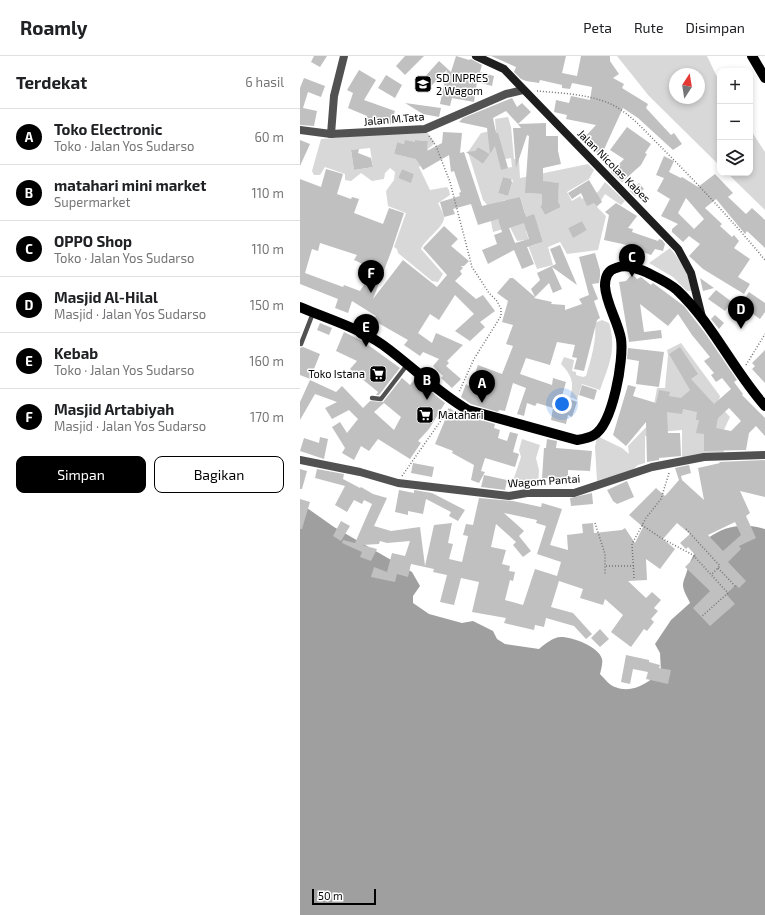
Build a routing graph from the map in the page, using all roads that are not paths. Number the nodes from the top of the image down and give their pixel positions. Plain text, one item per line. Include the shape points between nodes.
1 (344, 56) edge
2 (476, 56) edge
3 (752, 56) edge
4 (765, 78) edge
5 (523, 90) junction
6 (300, 130) edge
7 (331, 134) junction
8 (300, 307) edge
9 (313, 313) junction
10 (702, 318) junction
11 (301, 344) dead end
12 (407, 366) junction
13 (372, 398) dead end
14 (765, 406) edge
15 (765, 455) edge
16 (300, 460) edge

1 - 7 street via 334,96
2 - 5 main road, Jalan Nicolas Kabes via 504,69
3 - 4 main road
5 - 7 street, Jalan M.Tata via 506,94 425,130
5 - 10 main road, Jalan Nicolas Kabes via 682,254 696,285
6 - 7 street, Jalan M.Tata
8 - 9 main road
9 - 11 lane
9 - 12 main road via 363,333
10 - 12 main road via 677,290 659,278 628,266 610,270 605,286 621,338 620,362 610,414 595,435 577,440 468,410
10 - 14 main road
12 - 13 lane via 381,399
15 - 16 street, Wagom Pantai via 704,457 670,463 588,489 566,493 527,493 510,496 398,484 360,472

